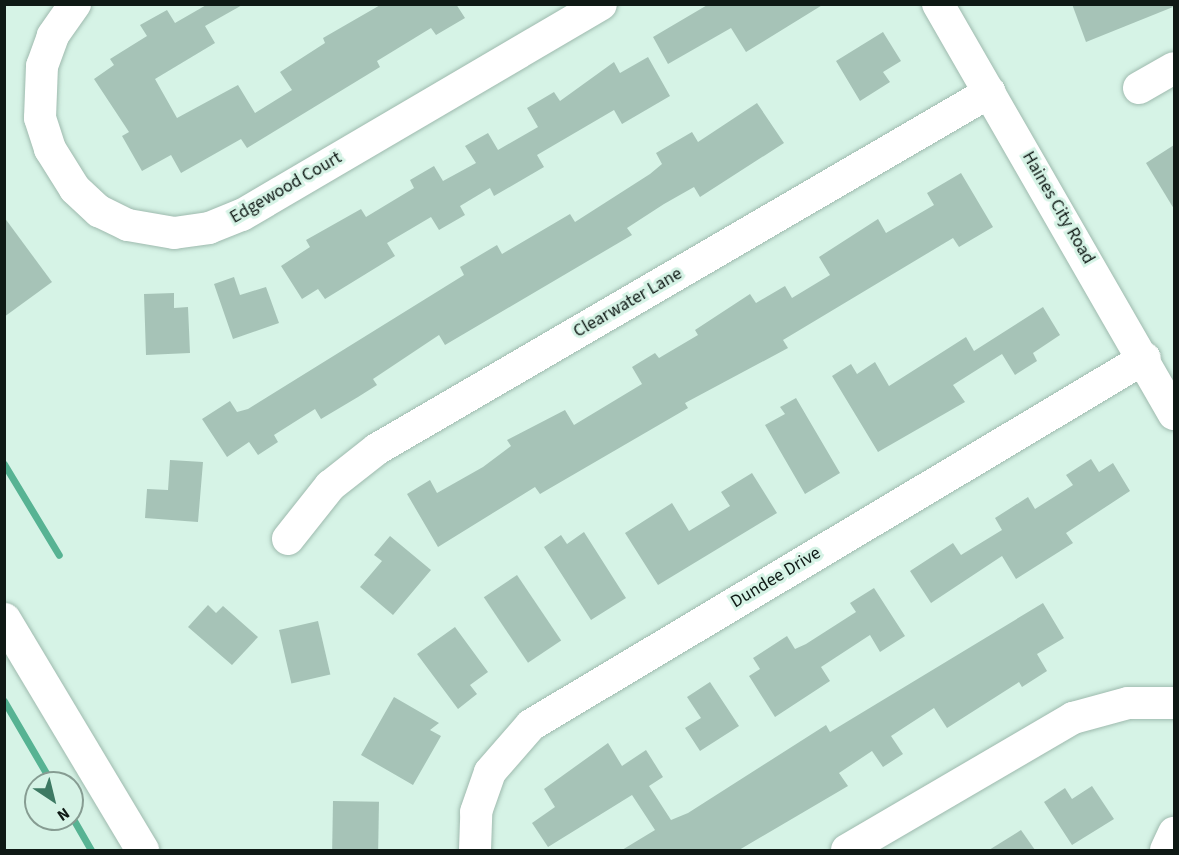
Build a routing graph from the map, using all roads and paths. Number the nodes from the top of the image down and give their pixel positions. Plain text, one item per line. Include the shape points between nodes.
1 (75, 4) edge
2 (601, 4) edge
3 (938, 4) edge
4 (1174, 68) edge
5 (1139, 88) dead end
6 (990, 92) junction
7 (1146, 358) junction
8 (1174, 414) edge
9 (288, 539) dead end
10 (4, 618) edge
11 (1174, 703) edge
12 (1174, 833) edge
13 (142, 850) edge
14 (475, 850) edge
15 (847, 850) edge
16 (1166, 850) edge

1 - 2 street, Edgewood Court via 53,36 42,66 40,118 50,149 75,189 99,211 128,225 174,233 209,228 242,215
3 - 6 street, Haines City Road
4 - 5 street
6 - 7 street, Haines City Road
6 - 9 street, Clearwater Lane via 377,449 330,486
7 - 8 street, Haines City Road
7 - 14 street, Dundee Drive via 531,725 490,772 476,812
10 - 13 main road
11 - 15 street via 1128,703 1073,717
12 - 16 street

